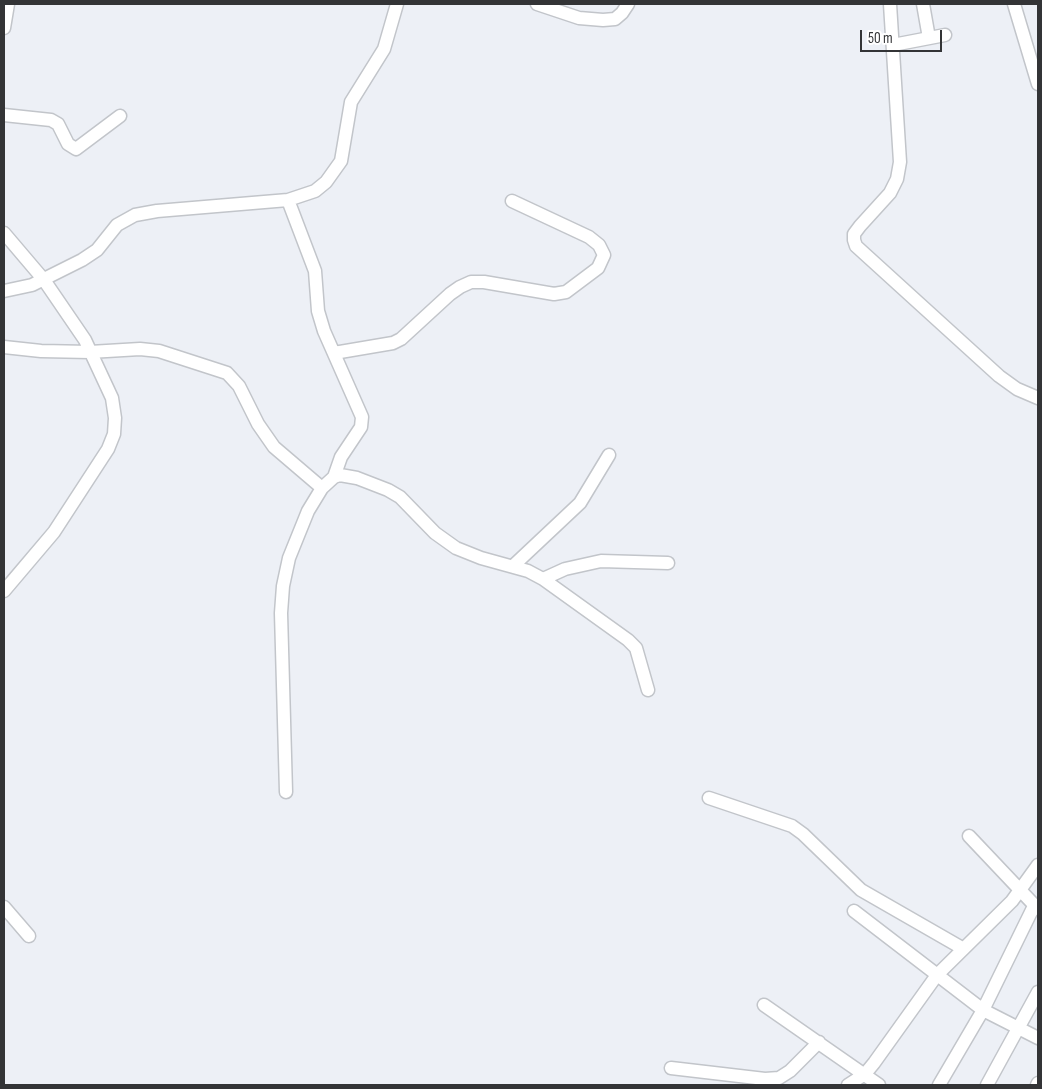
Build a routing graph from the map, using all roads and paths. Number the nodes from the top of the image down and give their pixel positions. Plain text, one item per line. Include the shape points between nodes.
1 (8, 4) edge
2 (397, 4) edge
3 (537, 4) edge
4 (628, 4) edge
5 (890, 4) edge
6 (923, 4) edge
7 (1014, 4) edge
8 (4, 28) edge
9 (945, 35) dead end
10 (928, 38) junction
11 (892, 45) junction
12 (1038, 84) edge
13 (4, 114) edge
14 (120, 116) dead end
15 (288, 200) junction
16 (512, 201) dead end
17 (4, 233) edge
18 (44, 280) junction
19 (4, 291) edge
20 (4, 346) edge
21 (90, 352) junction
22 (334, 353) junction
23 (1038, 398) edge
24 (609, 455) dead end
25 (334, 477) junction
26 (322, 488) junction
27 (668, 563) dead end
28 (513, 566) junction
29 (542, 579) junction
30 (4, 591) edge
31 (648, 690) dead end
32 (286, 792) dead end
33 (709, 798) dead end
34 (969, 836) dead end
35 (1038, 865) edge
36 (1021, 891) junction
37 (1036, 907) edge
38 (4, 908) edge
39 (854, 911) dead end
40 (28, 936) dead end
41 (962, 948) junction
42 (937, 975) junction
43 (1038, 992) edge
44 (764, 1005) dead end
45 (983, 1010) junction
46 (1018, 1029) junction
47 (1038, 1038) edge
48 (819, 1042) junction
49 (670, 1068) dead end
50 (865, 1074) junction
51 (848, 1085) edge
52 (879, 1085) edge
53 (939, 1085) edge
54 (987, 1085) edge

1 - 8 street
2 - 15 street via 384,49 351,102 344,145 335,172 315,190
3 - 4 street via 579,18 603,20 615,19
5 - 11 street
6 - 10 street
7 - 12 street
9 - 10 street
10 - 11 street
11 - 23 street via 900,162 898,178 890,194 854,234 856,246 999,376
13 - 14 street via 51,120 58,124 68,144 76,149
15 - 18 street via 135,215 117,225 90,255
15 - 22 street via 312,261 318,311
16 - 22 street via 589,236 604,255 598,268 566,292 554,294 471,282 450,294 400,340
17 - 18 street
18 - 19 street
18 - 21 street
20 - 21 street
21 - 26 street via 140,349 227,373 239,386 274,447
21 - 30 street via 112,398 114,434 108,449 54,532
22 - 25 street via 363,421
24 - 28 street via 580,503
25 - 26 street
25 - 28 street via 352,477 388,490 400,497 451,545 481,558
26 - 32 street via 298,534 283,586
27 - 29 street via 601,561 565,569
28 - 29 street
29 - 31 street via 636,648
33 - 41 street via 792,826 861,890
34 - 36 street
35 - 36 street
36 - 37 street
36 - 41 street
37 - 45 street
38 - 40 street
39 - 42 street
41 - 42 street
42 - 45 street
42 - 50 street
43 - 46 street
44 - 48 street
45 - 46 street
45 - 53 street
46 - 47 street
46 - 54 street
48 - 49 street via 790,1071 778,1078
48 - 50 street
50 - 51 street
50 - 52 street

